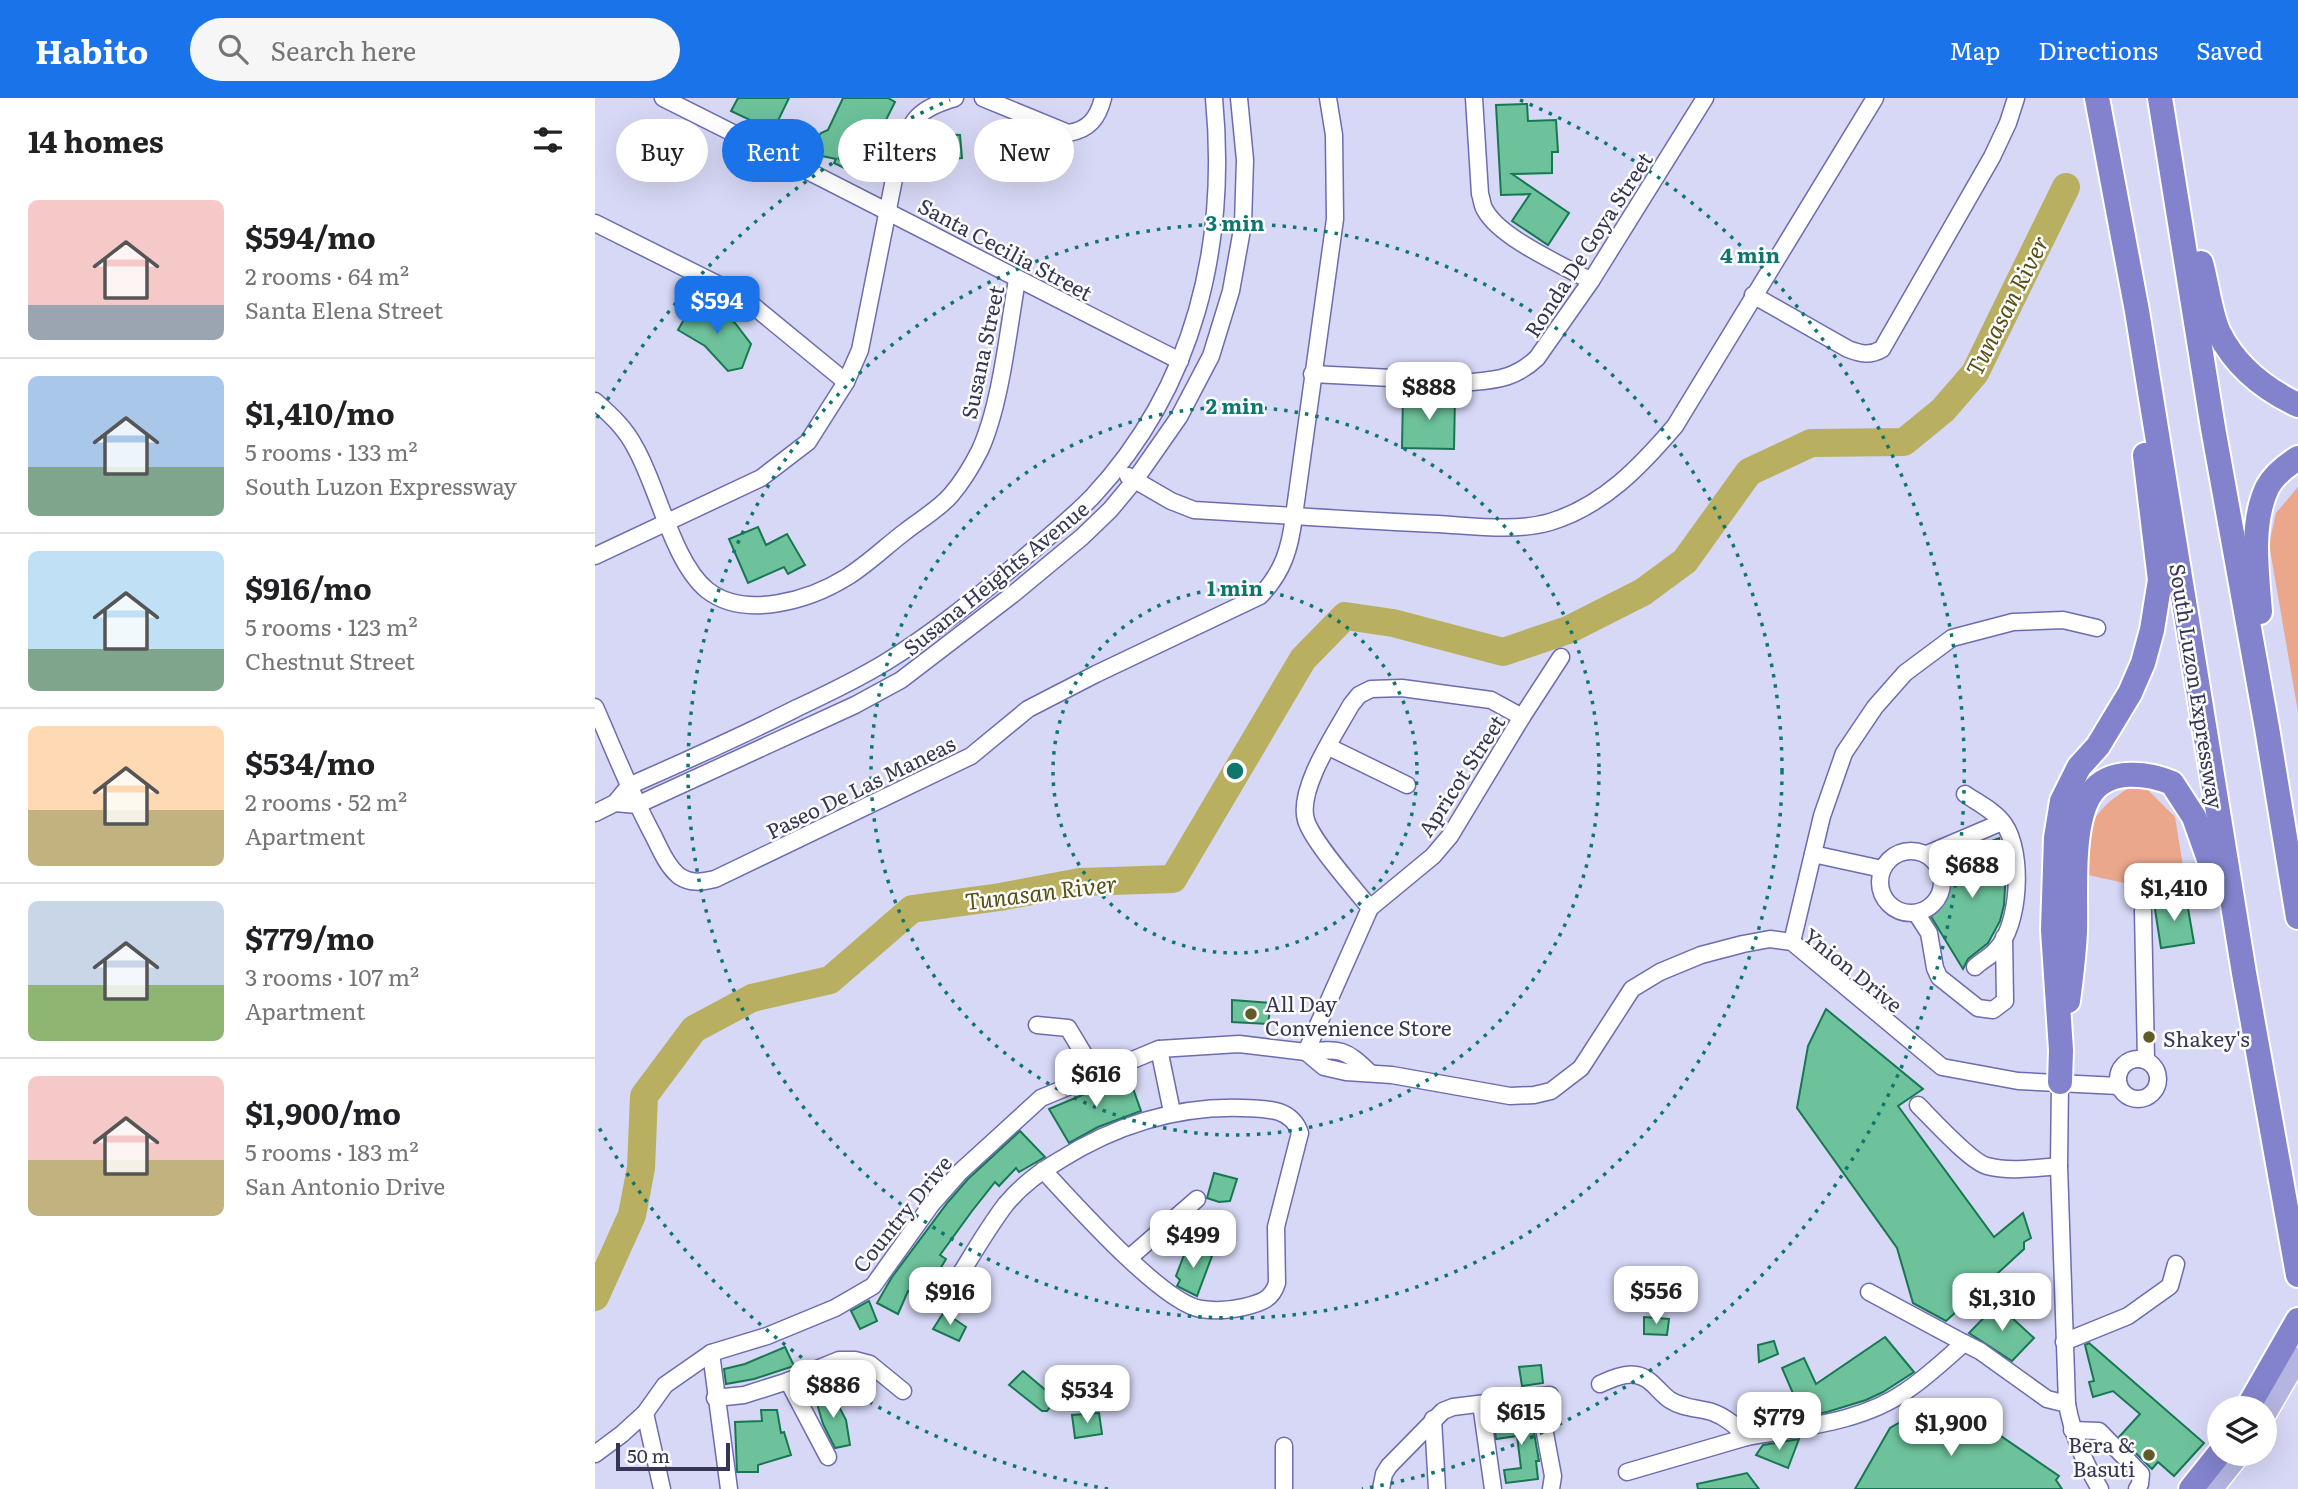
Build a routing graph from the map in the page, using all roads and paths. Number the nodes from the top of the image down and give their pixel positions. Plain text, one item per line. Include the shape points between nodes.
1 (663, 98) edge
2 (955, 98) edge
3 (983, 98) edge
4 (1103, 98) edge
5 (1214, 98) edge
6 (1239, 98) edge
7 (1328, 98) edge
8 (1474, 98) edge
9 (1705, 98) edge
10 (1875, 98) edge
11 (2016, 98) edge
12 (2098, 102) edge
13 (694, 105) edge
14 (2162, 105) edge
15 (888, 210) junction
16 (595, 222) edge
17 (1017, 280) junction
18 (1591, 281) junction
19 (1753, 295) junction
20 (2137, 311) junction
21 (1180, 361) junction
22 (1312, 374) junction
23 (846, 382) junction
24 (595, 401) edge
25 (2298, 405) edge
26 (2298, 458) edge
27 (1116, 469) junction
28 (1135, 480) junction
29 (1294, 516) junction
30 (667, 523) junction
31 (595, 556) edge
32 (2097, 628) dead end
33 (1561, 657) dead end
34 (595, 707) edge
35 (1522, 717) junction
36 (2267, 728) junction
37 (1329, 747) junction
38 (1407, 785) dead end
39 (629, 786) junction
40 (1965, 794) dead end
41 (615, 803) junction
42 (637, 804) junction
43 (595, 813) edge
44 (2002, 822) junction
45 (1813, 854) junction
46 (1927, 854) junction
47 (1882, 869) junction
48 (1370, 908) junction
49 (2143, 911) dead end
50 (1916, 913) junction
51 (2298, 917) edge
52 (2004, 937) junction
53 (1791, 942) junction
54 (1975, 967) dead end
55 (2244, 973) junction
56 (1037, 1025) dead end
57 (1159, 1049) junction
58 (2061, 1050) junction
59 (1306, 1052) junction
60 (2146, 1060) junction
61 (1335, 1070) joint
62 (1370, 1073) junction
63 (1097, 1076) junction
64 (2060, 1082) junction
65 (2119, 1086) junction
66 (1918, 1105) dead end
67 (1173, 1112) junction
68 (2059, 1166) junction
69 (1043, 1170) junction
70 (1197, 1199) dead end
71 (1129, 1258) junction
72 (2176, 1264) dead end
73 (2298, 1275) edge
74 (951, 1289) dead end
75 (1869, 1292) dead end
76 (2298, 1320) edge
77 (1964, 1342) junction
78 (2064, 1342) junction
79 (711, 1353) junction
80 (2298, 1358) edge
81 (788, 1381) junction
82 (1600, 1384) dead end
83 (902, 1391) dead end
84 (2254, 1396) edge
85 (2276, 1396) edge
86 (715, 1398) junction
87 (1481, 1404) junction
88 (2067, 1404) junction
89 (645, 1413) junction
90 (1433, 1419) junction
91 (2072, 1430) junction
92 (1747, 1437) junction
93 (1284, 1446) dead end
94 (595, 1454) edge
95 (828, 1457) dead end
96 (2209, 1466) edge
97 (2230, 1466) edge
98 (1627, 1472) dead end
99 (662, 1489) edge
100 (729, 1489) edge
101 (1285, 1489) edge
102 (1381, 1489) edge
103 (1437, 1489) edge
104 (1493, 1489) edge
105 (1551, 1489) edge
106 (2100, 1489) edge
107 (2137, 1489) edge
108 (2191, 1489) edge
109 (2212, 1489) edge

1 - 13 street, Santa Cecilia Street
2 - 15 street via 923,111 910,124
3 - 4 street via 1068,133 1090,125
5 - 21 street, Susana Heights Avenue via 1216,222 1204,288
6 - 28 street, Susana Heights Avenue via 1245,188 1231,291 1211,356 1179,417
7 - 22 street, Paseo De Las Maneas via 1334,135 1335,219
8 - 18 street via 1484,209 1510,236
9 - 18 street, Ronda De Goya Street
10 - 19 street
11 - 19 street via 1991,157 1882,349 1872,354 1848,349
12 - 20 highway, South Luzon Expressway
13 - 15 street, Santa Cecilia Street
14 - 25 highway via 2218,331 2257,381
14 - 36 highway
15 - 17 street, Santa Cecilia Street
15 - 23 street via 860,350
16 - 23 street via 751,304
17 - 21 street, Santa Cecilia Street
17 - 30 street, Susana Street via 991,418 967,474 949,497 846,577 803,598 766,606 726,601 707,590 690,571
18 - 22 street, Ronda De Goya Street via 1537,358 1516,375 1472,382
19 - 29 street via 1675,425 1644,463 1584,508 1548,522 1498,528
20 - 55 highway, South Luzon Expressway
20 - 58 highway via 2142,424 2159,590 2148,648 2130,693 2098,746 2079,767 2062,801 2055,851 2053,930
21 - 27 street, Susana Heights Avenue via 1157,410
22 - 29 street, Paseo De Las Maneas
23 - 30 street via 809,442 786,461 761,478
24 - 30 street, Susana Street via 618,421 637,450
26 - 36 highway via 2268,486 2256,534
27 - 28 street
27 - 39 street, Susana Heights Avenue via 1069,520 993,584 886,662
28 - 29 street via 1194,510
28 - 42 street, Susana Heights Avenue via 1082,537 901,680
29 - 42 street, Paseo De Las Maneas via 1283,565 1260,596 1028,709 971,756 715,879 688,881 677,874
30 - 31 street
32 - 45 street via 2063,620 2013,622 1952,638 1905,673 1844,753
33 - 35 street
34 - 39 street
35 - 37 street, Apricot Street via 1491,700 1378,688 1359,695
35 - 48 street, Apricot Street via 1450,836
36 - 51 highway
37 - 38 street
37 - 48 street, Apricot Street via 1306,796 1306,821
39 - 41 street, Susana Heights Avenue
39 - 42 street
40 - 44 street
41 - 42 street, Susana Heights Avenue
41 - 43 street, Susana Heights Avenue
44 - 46 street
44 - 52 street via 2018,873 2016,899
45 - 47 street
45 - 53 street
46 - 47 street via 1901,852
46 - 50 street via 1939,867 1942,884 1932,905
47 - 50 street via 1880,885 1886,901 1899,911
48 - 59 street, Apricot Street
49 - 60 street
50 - 52 street via 1929,933 1939,977 1985,1010 1993,1010 2005,1000
52 - 54 street
53 - 62 street, Ynion Drive via 1770,939 1701,955 1632,989 1581,1068 1551,1091 1510,1096
53 - 64 street, Ynion Drive via 1942,1067 2018,1081
55 - 58 highway via 2203,837 2180,793 2172,783 2145,774 2111,778 2093,790 2081,820 2072,977
55 - 73 highway, South Luzon Expressway
56 - 63 street via 1068,1028
57 - 59 street, Country Drive via 1239,1044
57 - 63 street, Country Drive
57 - 67 street
58 - 64 highway
59 - 61 street, Country Drive
59 - 62 street via 1340,1051 1352,1055
60 - 65 street via 2126,1062 2119,1073
60 - 65 street via 2158,1074 2153,1093 2134,1099
61 - 62 street, Ynion Drive
63 - 79 street, Country Drive via 1041,1098 960,1172 873,1286 835,1308
64 - 65 street, Ynion Drive
64 - 68 street
66 - 68 street via 1985,1166
67 - 69 street via 1089,1142
67 - 71 street via 1262,1109 1286,1113 1297,1126 1299,1140 1276,1227 1277,1283 1261,1303 1199,1309 1172,1296
68 - 78 street
69 - 71 street
69 - 74 street via 1007,1202
70 - 71 street
72 - 78 street via 2170,1286 2139,1308
75 - 77 street
76 - 84 highway
77 - 88 street via 2046,1399
77 - 92 street via 1905,1392 1878,1406 1844,1418
78 - 88 street
79 - 86 street
79 - 89 street, Country Drive via 666,1385
80 - 85 main road
81 - 83 street via 839,1360 855,1360 870,1364
81 - 86 street via 744,1395
81 - 95 street
82 - 92 street via 1637,1375 1676,1404 1715,1413
86 - 100 street
87 - 90 street via 1453,1407
87 - 104 street
87 - 105 street via 1544,1396
88 - 91 street
89 - 94 street, Country Drive
89 - 99 street
90 - 102 street via 1389,1466
90 - 103 street
91 - 106 street
91 - 107 street via 2099,1431 2108,1438 2141,1474
92 - 98 street
93 - 101 street
96 - 108 highway
97 - 109 main road

